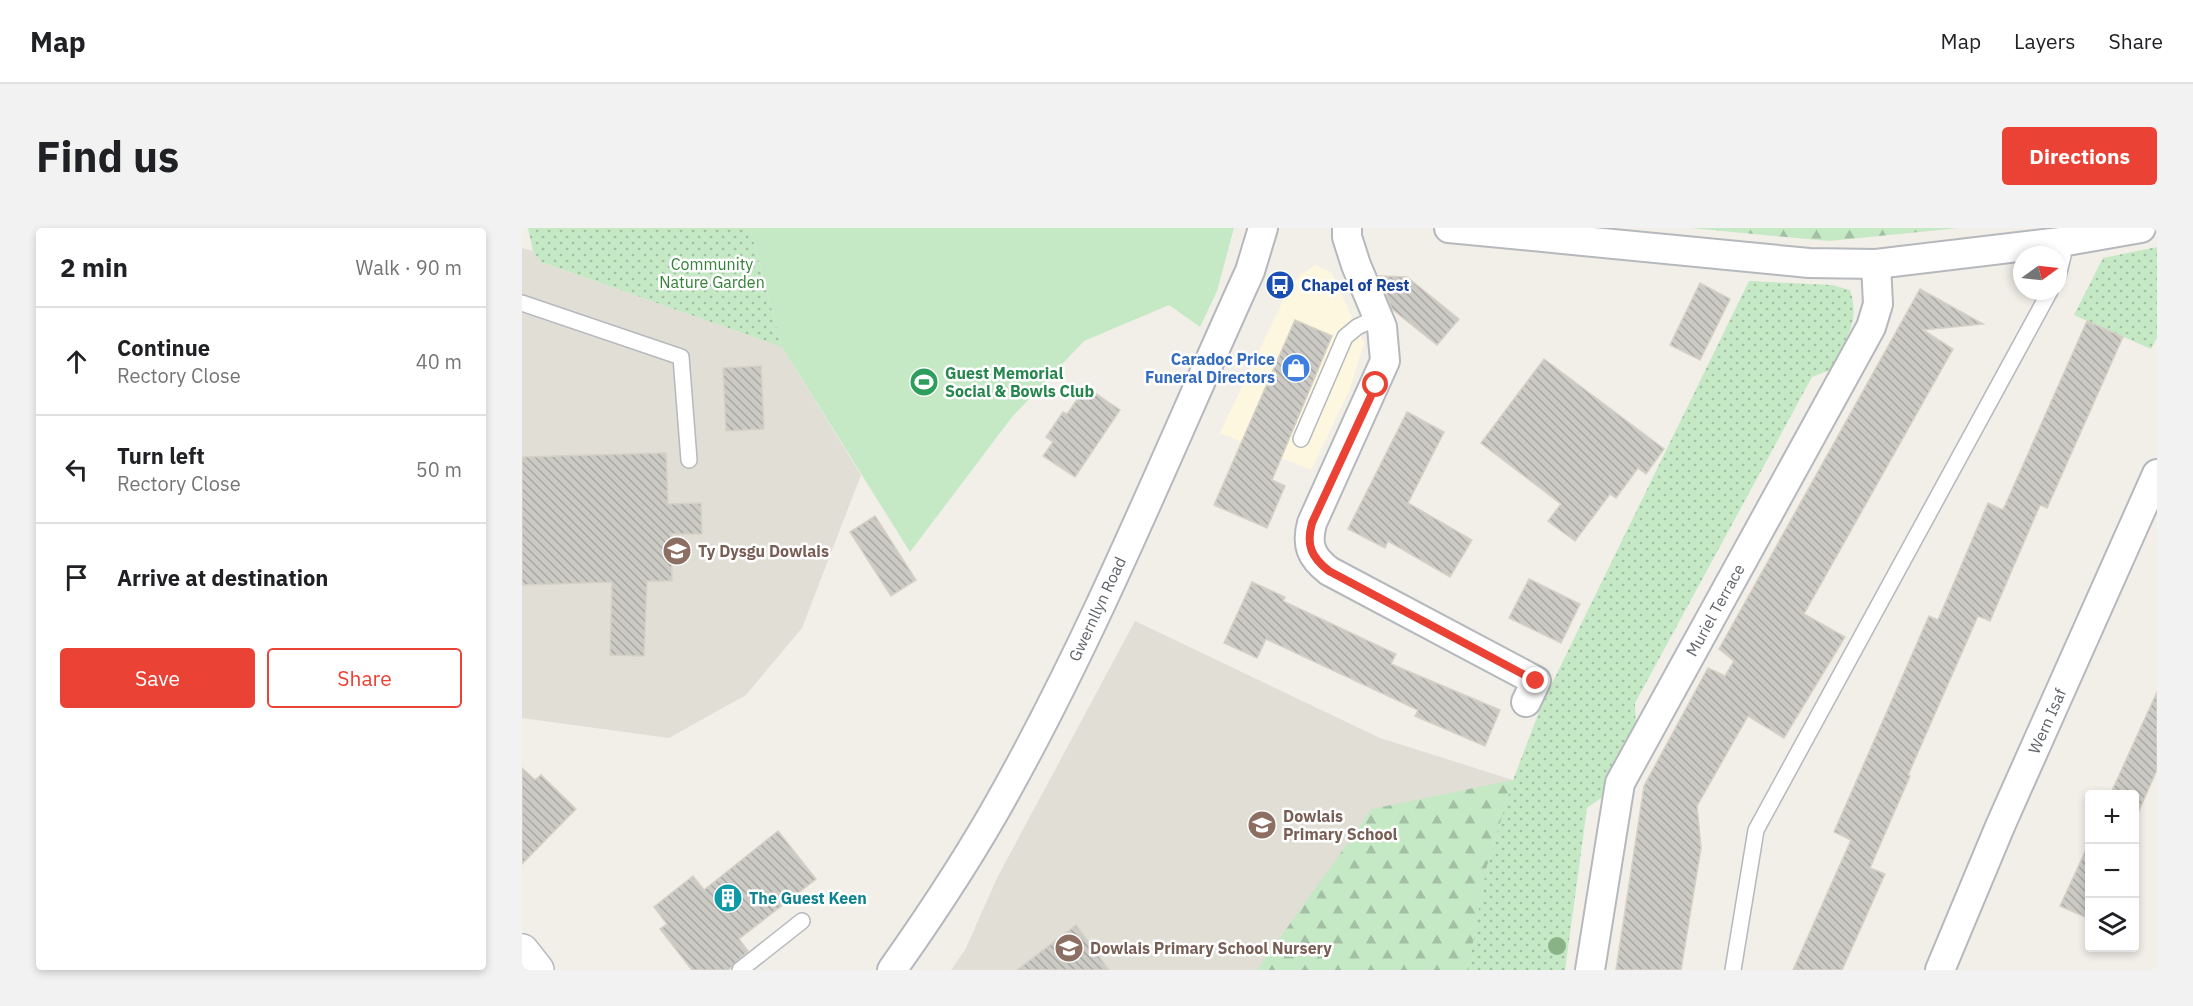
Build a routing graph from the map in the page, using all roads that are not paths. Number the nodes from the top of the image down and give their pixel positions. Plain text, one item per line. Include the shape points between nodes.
1 (1263, 228) edge
2 (1347, 228) edge
3 (1449, 228) edge
4 (2141, 228) edge
5 (2061, 243) junction
6 (2061, 246) edge
7 (1876, 264) junction
8 (2045, 300) edge
9 (522, 303) edge
10 (1378, 317) junction
11 (1301, 440) dead end
12 (690, 460) dead end
13 (2157, 474) edge
14 (1526, 702) dead end
15 (802, 921) dead end
16 (522, 951) edge
17 (537, 970) edge
18 (740, 970) edge
19 (892, 970) edge
20 (1590, 970) edge
21 (1733, 970) edge
22 (1940, 970) edge

1 - 19 street, Gwernllyn Road via 1251,270 1079,650 1006,791 944,896
2 - 10 street via 1356,265
3 - 7 street via 1809,263
4 - 5 street
5 - 6 lane
5 - 7 street
7 - 20 street, Muriel Terrace via 1878,304 1871,327 1620,783
8 - 21 lane via 1756,830
9 - 12 lane via 681,357
10 - 11 lane via 1345,337
10 - 14 street via 1385,361 1307,540 1315,560 1329,571 1536,681
13 - 22 street, Wern Isaf
15 - 18 lane
16 - 17 street

